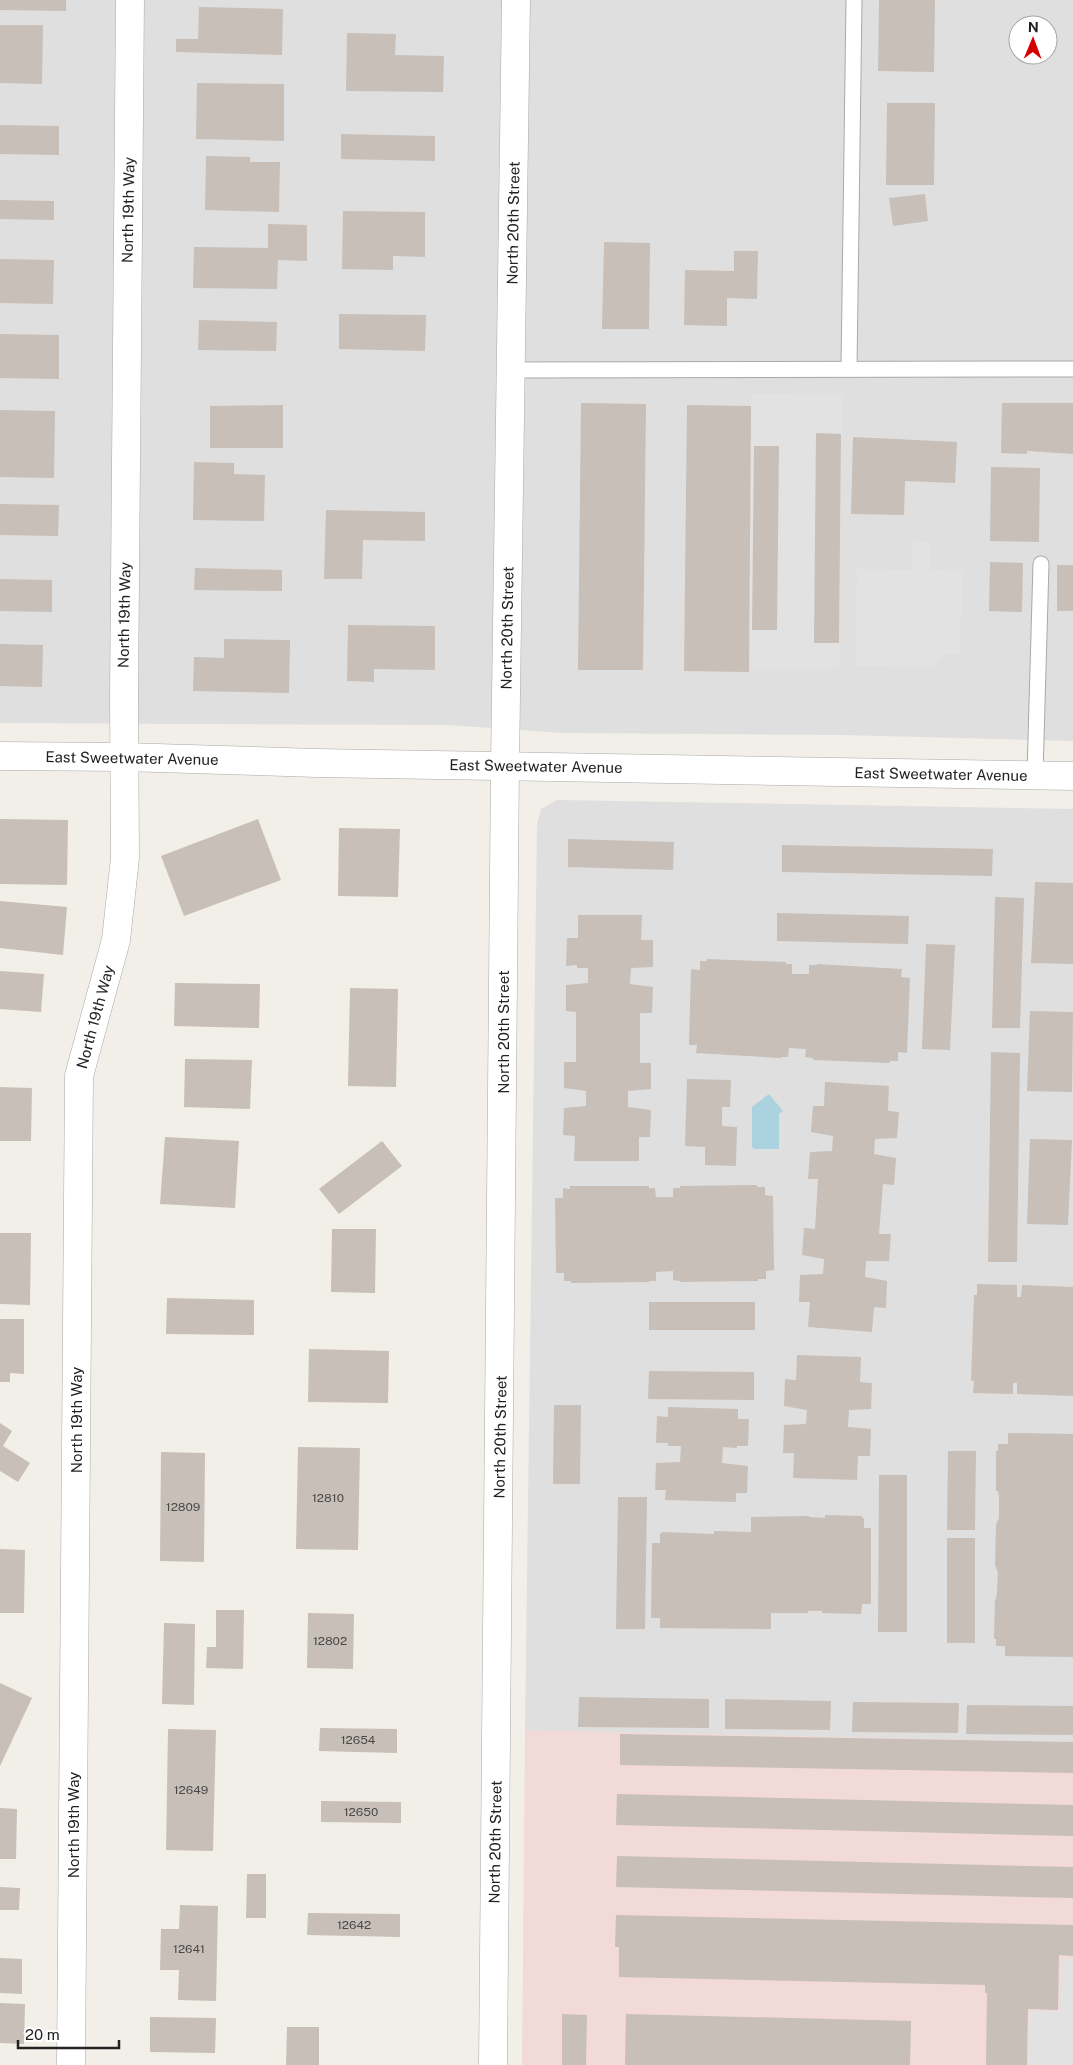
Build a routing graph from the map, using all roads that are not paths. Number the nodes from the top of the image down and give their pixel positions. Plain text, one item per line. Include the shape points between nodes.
1 (130, 0) edge
2 (516, 0) edge
3 (854, 0) edge
4 (849, 369) junction
5 (1073, 369) edge
6 (510, 370) junction
7 (1041, 564) dead end
8 (0, 756) edge
9 (124, 757) junction
10 (504, 766) junction
11 (1035, 775) junction
12 (1073, 776) edge
13 (71, 2065) edge
14 (493, 2065) edge

1 - 9 street, North 19th Way
2 - 6 street, North 20th Street
3 - 4 lane
4 - 5 lane
4 - 6 lane
6 - 10 street, North 20th Street
7 - 11 lane
8 - 9 street, East Sweetwater Avenue
9 - 10 street, East Sweetwater Avenue
9 - 13 street, North 19th Way via 125,858 116,940 79,1076
10 - 11 street, East Sweetwater Avenue
10 - 14 street, North 20th Street
11 - 12 street, East Sweetwater Avenue

